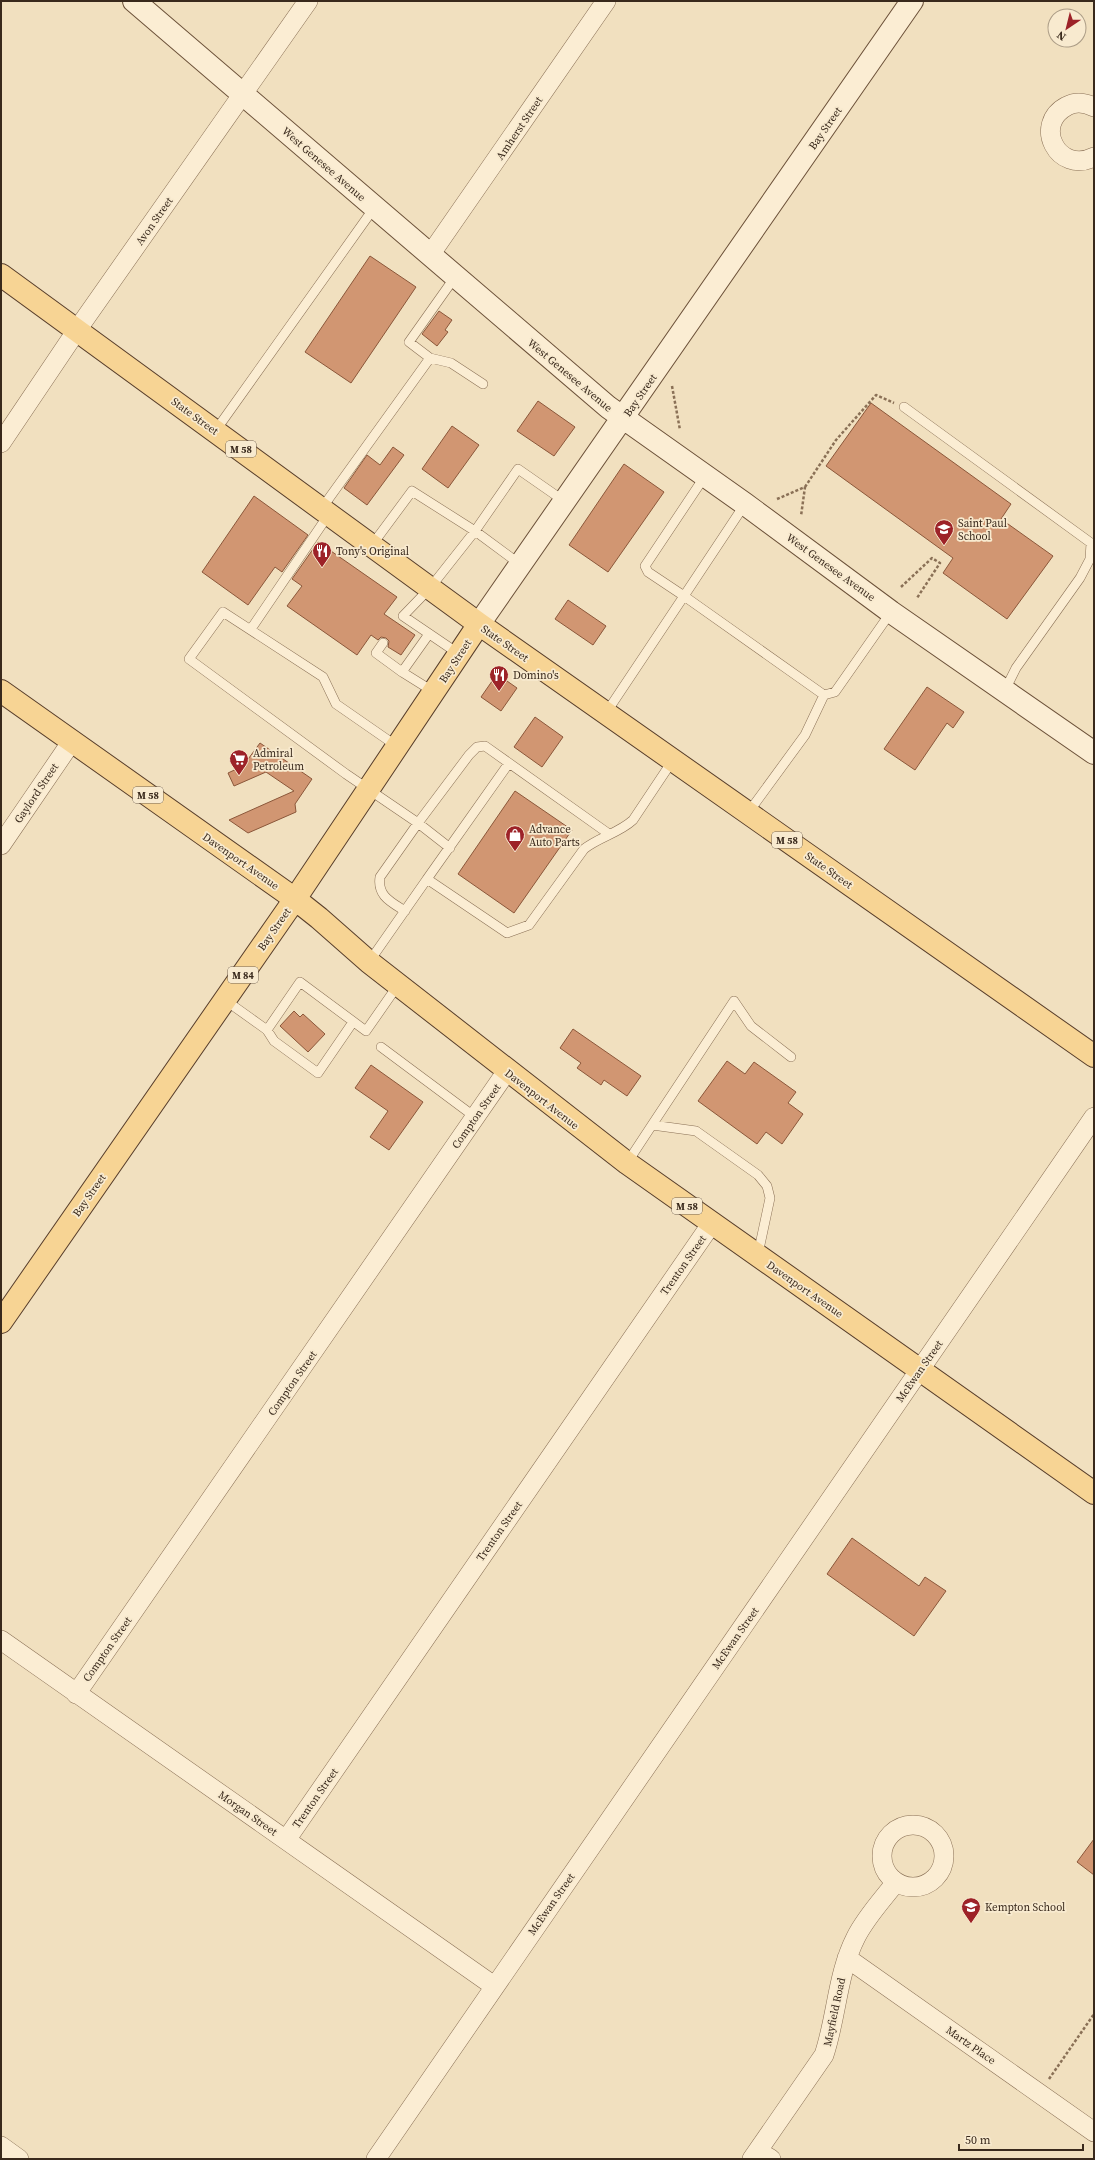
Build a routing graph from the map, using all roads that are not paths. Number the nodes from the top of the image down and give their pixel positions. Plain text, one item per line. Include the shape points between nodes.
1 (134, 1) edge
2 (308, 1) edge
3 (606, 1) edge
4 (912, 1) edge
5 (243, 95) junction
6 (1094, 107) edge
7 (1094, 157) edge
8 (374, 208) junction
9 (430, 255) junction
10 (1, 276) edge
11 (455, 277) junction
12 (77, 330) junction
13 (430, 358) junction
14 (484, 384) dead end
15 (904, 407) road end
16 (624, 418) junction
17 (216, 430) junction
18 (1, 443) edge
19 (706, 476) junction
20 (565, 502) junction
21 (745, 504) junction
22 (325, 511) junction
23 (475, 531) junction
24 (372, 545) junction
25 (521, 565) junction
26 (430, 588) junction
27 (684, 596) junction
28 (891, 612) junction
29 (479, 624) junction
30 (250, 630) junction
31 (429, 634) junction
32 (383, 643) dead end
33 (459, 655) junction
34 (402, 672) junction
35 (1005, 690) junction
36 (1, 691) edge
37 (434, 693) junction
38 (824, 695) junction
39 (606, 713) junction
40 (72, 741) junction
41 (398, 747) junction
42 (1094, 753) edge
43 (673, 760) junction
44 (509, 763) junction
45 (368, 790) junction
46 (748, 813) junction
47 (418, 823) junction
48 (609, 834) junction
49 (1, 845) edge
50 (450, 848) junction
51 (427, 880) junction
52 (295, 899) junction
53 (405, 911) junction
54 (369, 962) junction
55 (398, 985) junction
56 (225, 1000) junction
57 (353, 1022) junction
58 (267, 1030) junction
59 (381, 1047) dead end
60 (1094, 1056) edge
61 (791, 1057) dead end
62 (507, 1071) junction
63 (475, 1117) junction
64 (1094, 1117) edge
65 (652, 1125) junction
66 (627, 1163) junction
67 (712, 1223) junction
68 (758, 1256) junction
69 (1, 1322) edge
70 (920, 1369) junction
71 (1094, 1493) edge
72 (1, 1640) edge
73 (76, 1694) junction
74 (286, 1840) junction
75 (896, 1882) dead end
76 (847, 1958) junction
77 (494, 1986) junction
78 (1094, 2132) edge
79 (1, 2146) edge
80 (760, 2156) edge
81 (20, 2159) edge
82 (376, 2159) edge

1 - 5 street, West Genesee Avenue
2 - 5 street, Avon Street
3 - 9 street, Amherst Street
4 - 16 street, Bay Street
5 - 8 street, West Genesee Avenue
5 - 12 street, Avon Street
6 - 7 street via 1079,103 1062,108 1051,124 1050,133 1057,151 1064,157 1083,161
8 - 9 street, West Genesee Avenue
8 - 17 lane
9 - 11 street, West Genesee Avenue
10 - 12 main road, State Street / M 58
11 - 13 lane via 409,342
11 - 16 street, West Genesee Avenue
12 - 17 main road, State Street / M 58
12 - 18 street, Avon Street
13 - 14 lane via 451,363
13 - 22 lane
15 - 35 lane via 1091,543 1090,559 1080,578 1016,668
16 - 19 street, West Genesee Avenue
16 - 20 street, Bay Street
17 - 22 main road, State Street / M 58
19 - 21 street, West Genesee Avenue
19 - 27 lane via 645,566 648,572
20 - 23 lane via 518,469
20 - 25 street, Bay Street
21 - 27 lane
21 - 28 street, West Genesee Avenue
22 - 24 main road, State Street / M 58
22 - 30 lane
23 - 24 lane via 412,491
23 - 25 lane
23 - 26 lane
24 - 26 main road, State Street / M 58
25 - 29 street, Bay Street
26 - 29 main road, State Street / M 58
26 - 31 lane via 400,620
27 - 38 lane
27 - 39 lane
28 - 35 street, West Genesee Avenue
28 - 38 lane via 835,692
29 - 33 main road, Bay Street / M 84
29 - 39 main road, State Street / M 58
30 - 41 lane via 323,677 336,704
30 - 45 lane via 223,612 189,659
31 - 33 lane
31 - 34 lane
32 - 34 lane via 376,653
33 - 37 main road, Bay Street / M 84
34 - 37 lane
35 - 42 street, West Genesee Avenue
36 - 40 main road, Davenport Avenue / M 58
37 - 41 main road, Bay Street / M 84
38 - 46 lane via 805,735
39 - 43 main road, State Street / M 58
40 - 49 street, Gaylord Street
40 - 52 main road, Davenport Avenue / M 58
41 - 45 main road, Bay Street / M 84
43 - 46 main road, State Street / M 58
43 - 48 lane via 632,820 625,827
44 - 47 lane via 485,746 477,746
44 - 48 lane
44 - 50 lane
45 - 47 lane
45 - 52 main road, Bay Street / M 84
46 - 60 main road, State Street / M 58
47 - 50 lane
47 - 53 lane via 380,878 381,894
48 - 51 lane via 584,849 529,925 517,931 507,933 497,928
50 - 51 lane
51 - 53 lane
52 - 54 main road, Davenport Avenue / M 58
52 - 56 main road, Bay Street / M 84
53 - 54 lane
54 - 55 main road, Davenport Avenue / M 58
55 - 57 lane via 366,1031
55 - 62 main road, Davenport Avenue / M 58
56 - 58 lane
56 - 69 main road, Bay Street / M 84
57 - 58 lane via 300,982
57 - 58 lane via 318,1073 274,1041
59 - 63 lane
61 - 65 lane via 751,1026 734,1001
62 - 63 street, Compton Street
62 - 66 main road, Davenport Avenue / M 58
63 - 73 street, Compton Street
64 - 70 street, McEwan Street
65 - 66 lane
65 - 68 lane via 696,1131 758,1175 767,1186 770,1198
66 - 67 main road, Davenport Avenue / M 58
67 - 68 main road, Davenport Avenue / M 58
67 - 74 street, Trenton Street
68 - 70 main road, Davenport Avenue / M 58
70 - 71 main road, Davenport Avenue / M 58
70 - 77 street, McEwan Street
72 - 73 street, Morgan Street
73 - 74 street, Morgan Street
74 - 77 street, Morgan Street
75 - 76 street, Mayfield Road via 856,1936
76 - 78 street, Martz Place
76 - 80 street, Mayfield Road via 840,1979 824,2056
77 - 82 street, McEwan Street
79 - 81 street

